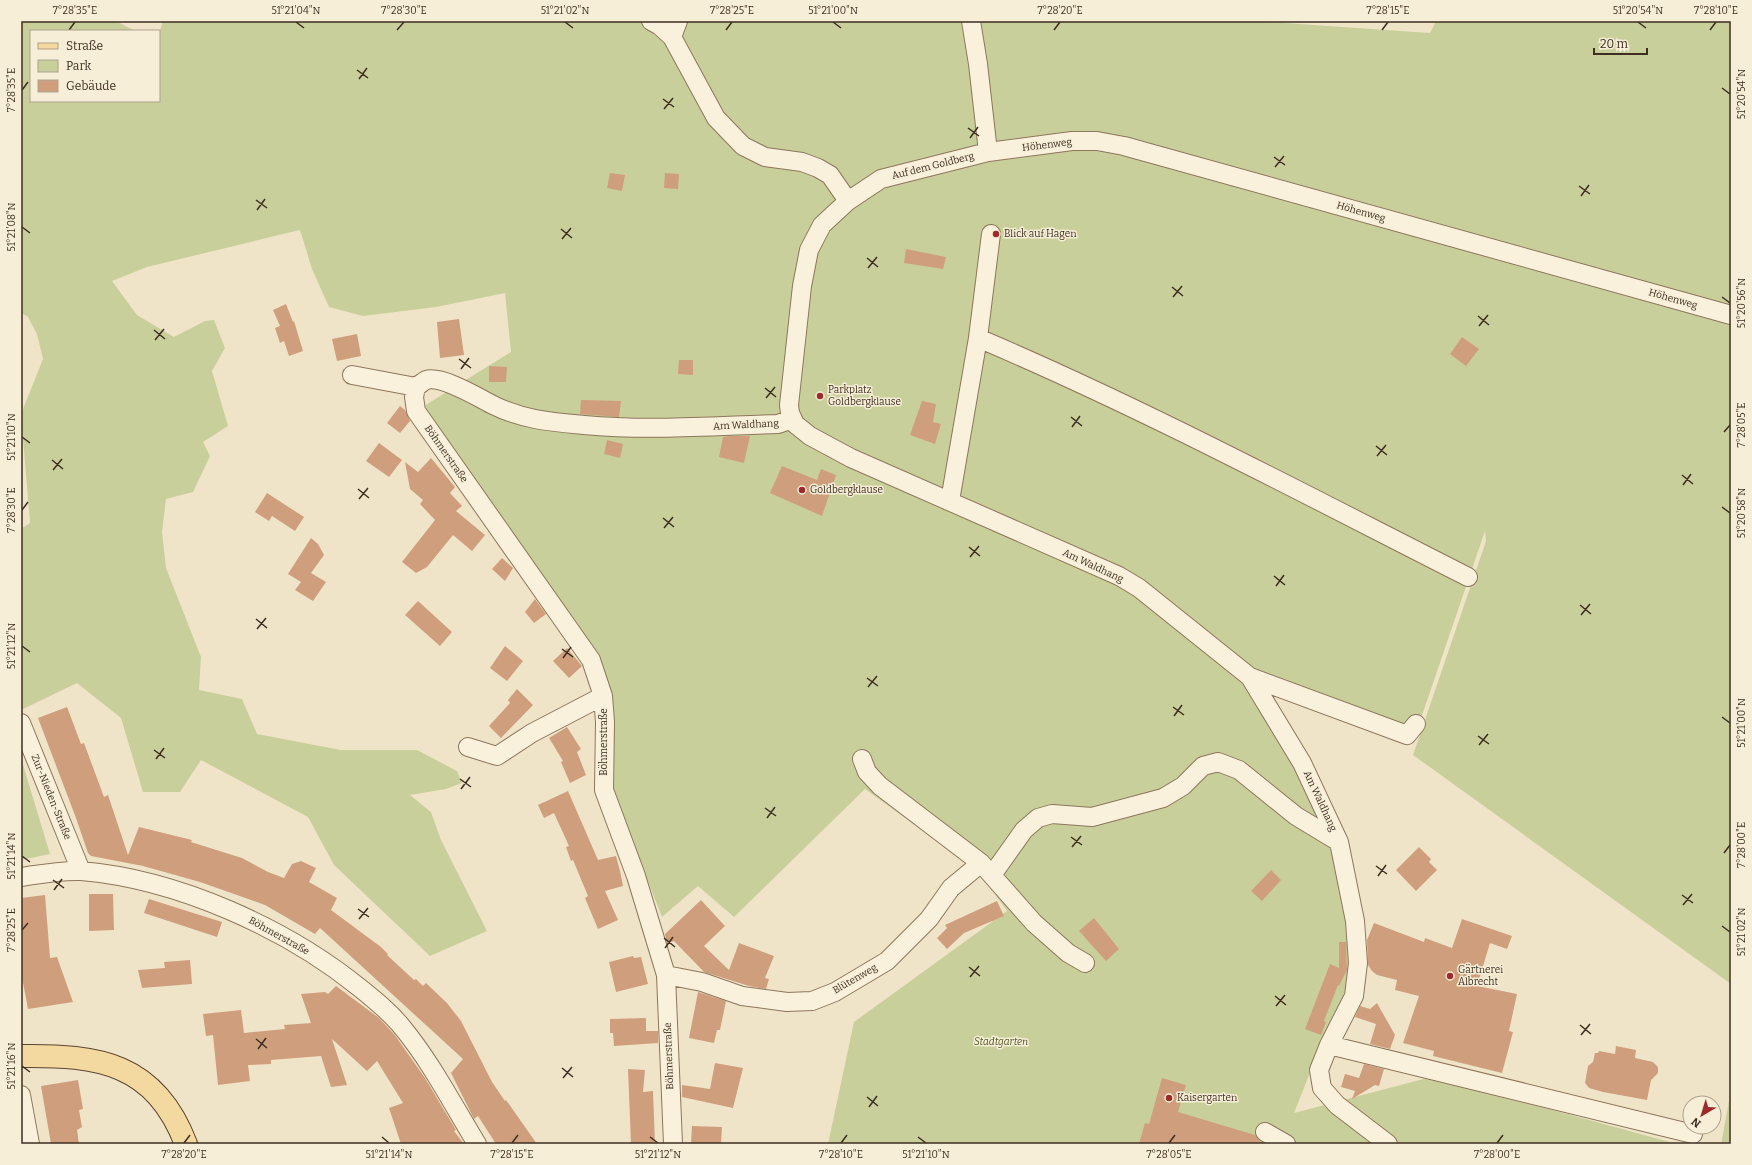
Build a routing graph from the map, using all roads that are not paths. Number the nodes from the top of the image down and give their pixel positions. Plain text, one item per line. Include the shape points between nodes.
1 (651, 21) edge
2 (971, 21) edge
3 (675, 29) edge
4 (988, 152) junction
5 (848, 201) junction
6 (991, 234) dead end
7 (1731, 315) edge
8 (978, 338) junction
9 (352, 375) dead end
10 (416, 388) junction
11 (792, 419) junction
12 (948, 501) junction
13 (1468, 577) dead end
14 (1250, 677) junction
15 (603, 696) junction
16 (21, 723) edge
17 (1416, 724) dead end
18 (468, 747) dead end
19 (862, 758) dead end
20 (1339, 842) junction
21 (987, 869) junction
22 (81, 871) junction
23 (21, 877) edge
24 (1085, 964) dead end
25 (666, 976) junction
26 (1329, 1045) junction
27 (21, 1056) edge
28 (21, 1094) edge
29 (1682, 1131) edge
30 (1264, 1132) dead end
31 (30, 1144) edge
32 (186, 1144) edge
33 (477, 1144) edge
34 (673, 1144) edge
35 (1286, 1144) edge
36 (1388, 1144) edge

1 - 3 street
2 - 4 street, Auf dem Goldberg
3 - 5 street via 716,118 743,146 765,157 802,162 818,168 830,175
4 - 5 street, Auf dem Goldberg via 881,179
4 - 7 street, Höhenweg via 1097,140
5 - 11 street, Auf dem Goldberg via 822,225 809,250 802,286 789,405
6 - 8 street
8 - 12 street
8 - 13 street via 1049,368 1127,406
9 - 10 street
10 - 11 street, Am Waldhang via 426,380 439,380 521,417 593,426 645,429 778,424
10 - 15 street, Böhmerstraße via 416,411 591,660
11 - 12 street, Am Waldhang via 799,429 851,458
12 - 14 street, Am Waldhang via 1119,576 1139,588
14 - 17 street via 1407,735
14 - 20 street, Am Waldhang via 1302,763
15 - 18 street via 532,733 497,756
15 - 25 street, Böhmerstraße via 604,790 636,876
16 - 22 street, Zur-Nieden-Straße
19 - 21 street via 867,772 880,786
20 - 21 street, Blütenweg via 1296,816 1238,770 1218,762 1203,766 1183,786 1163,798 1092,817 1052,814 1038,818
20 - 26 street, Am Waldhang via 1355,921 1358,963 1354,996
21 - 24 street via 1034,924
21 - 25 street, Blütenweg via 951,888 929,919 887,961 835,992 812,1001 787,1002 749,997 702,982
22 - 23 street, Böhmerstraße
22 - 33 street, Böhmerstraße via 126,878 169,889 232,911 293,941 343,974 402,1026
25 - 34 street, Böhmerstraße
26 - 29 street
26 - 36 street, Am Waldhang via 1319,1070 1322,1088 1337,1105
27 - 32 main road via 67,1056 93,1060 127,1071 167,1107
28 - 31 street
30 - 35 street

